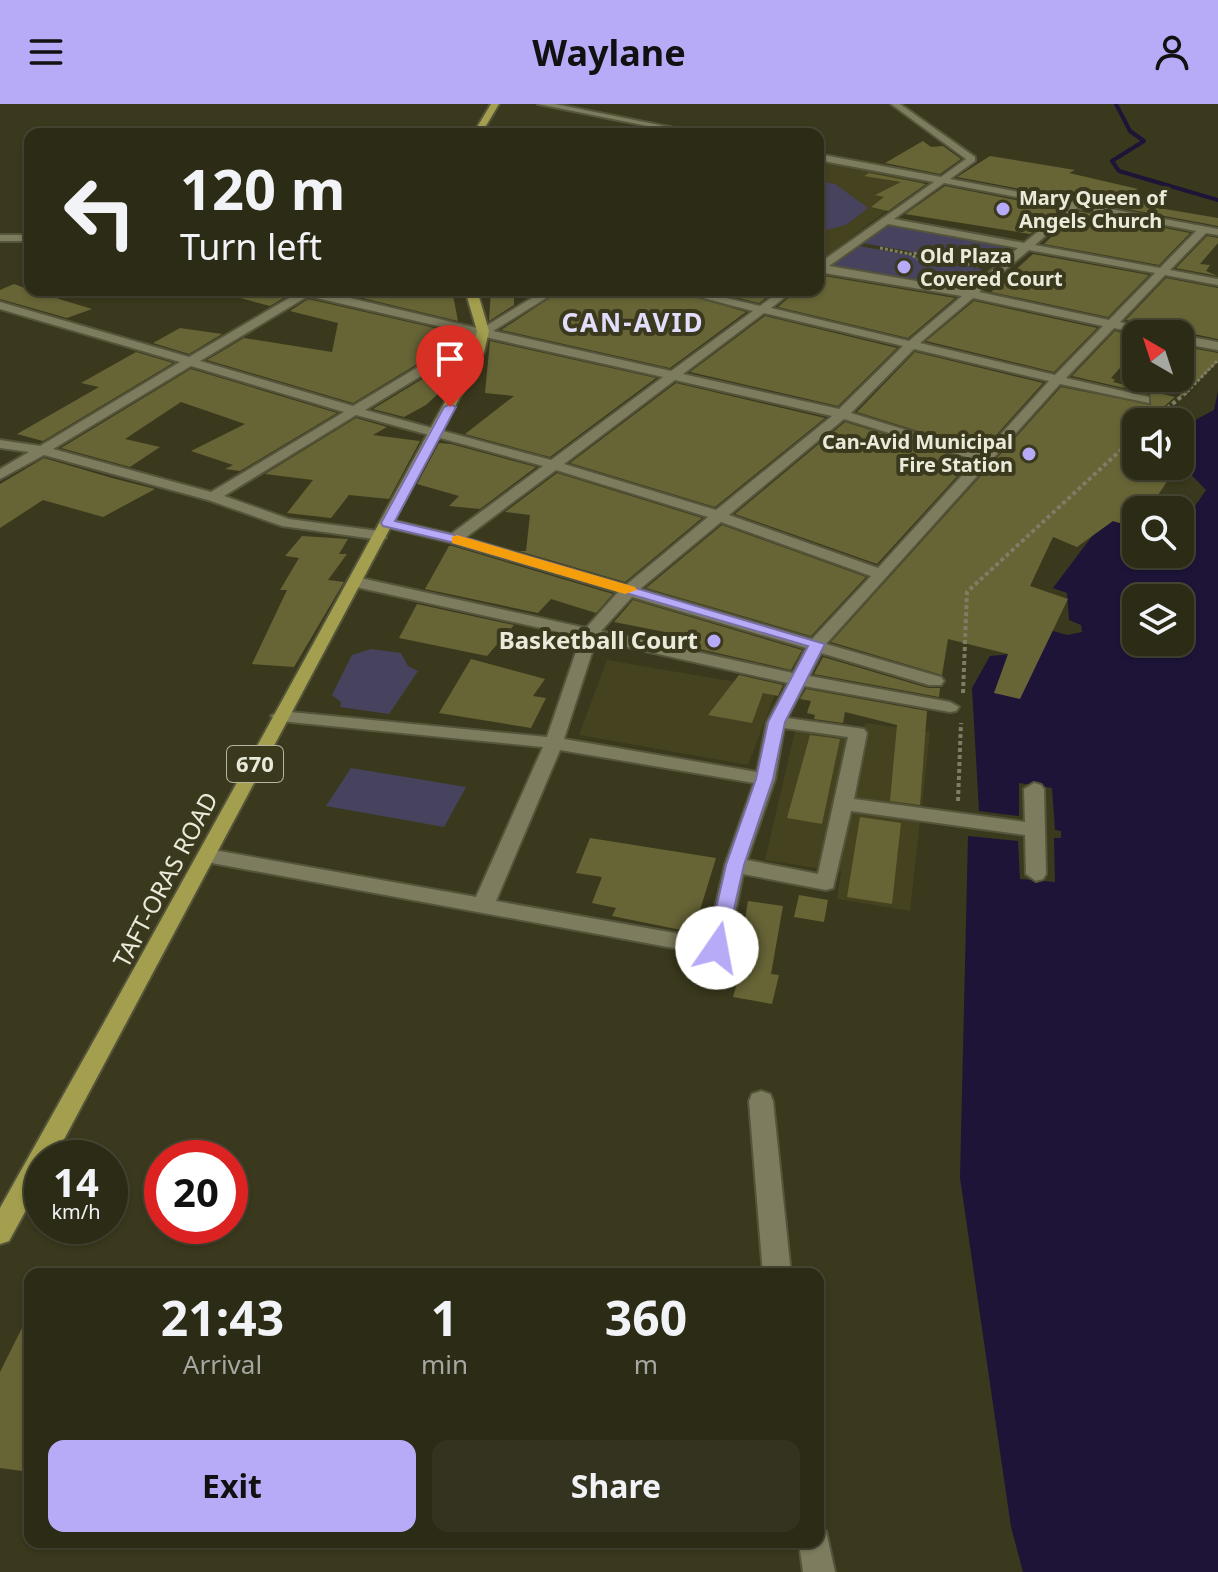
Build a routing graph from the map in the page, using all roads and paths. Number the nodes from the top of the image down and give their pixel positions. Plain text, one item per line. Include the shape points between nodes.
1 (495, 104) edge
2 (542, 104) edge
3 (619, 104) edge
4 (895, 104) edge
5 (635, 121) junction
6 (481, 128) edge
7 (670, 128) edge
8 (824, 158) edge
9 (939, 181) junction
10 (1073, 207) junction
11 (884, 220) junction
12 (1211, 231) edge
13 (0, 238) edge
14 (24, 238) edge
15 (1029, 245) junction
16 (932, 258) junction
17 (824, 264) edge
18 (824, 269) edge
19 (999, 270) junction
20 (1164, 271) junction
21 (1218, 282) edge
22 (971, 294) junction
23 (296, 296) edge
24 (326, 296) edge
25 (473, 296) edge
26 (543, 296) edge
27 (705, 296) edge
28 (779, 296) edge
29 (0, 305) edge
30 (761, 309) junction
31 (1112, 324) junction
32 (1122, 326) edge
33 (483, 331) junction
34 (1194, 342) edge
35 (913, 343) junction
36 (1218, 346) edge
37 (1218, 360) edge
38 (192, 363) junction
39 (668, 376) junction
40 (1057, 380) junction
41 (1144, 400) dead end
42 (1168, 408) edge
43 (358, 409) junction
44 (842, 414) junction
45 (436, 435) junction
46 (0, 444) edge
47 (1122, 449) edge
48 (42, 450) junction
49 (986, 459) junction
50 (554, 465) junction
51 (0, 475) edge
52 (213, 497) junction
53 (719, 516) junction
54 (384, 529) junction
55 (454, 539) junction
56 (881, 574) junction
57 (356, 582) junction
58 (629, 590) junction
59 (590, 634) junction
60 (817, 644) junction
61 (800, 680) junction
62 (935, 681) dead end
63 (958, 706) junction
64 (280, 716) junction
65 (776, 722) junction
66 (554, 743) junction
67 (765, 779) junction
68 (1034, 789) dead end
69 (845, 804) junction
70 (957, 819) junction
71 (1035, 830) junction
72 (208, 856) junction
73 (735, 865) junction
74 (1036, 874) dead end
75 (483, 906) junction
76 (761, 1101) dead end
77 (0, 1233) edge
78 (776, 1268) edge
79 (816, 1548) edge
80 (819, 1572) edge

1 - 6 main road
2 - 5 street
3 - 5 street
4 - 9 street via 972,159
5 - 7 street
8 - 9 street
9 - 10 street
9 - 11 street
10 - 12 street
10 - 15 street
11 - 15 street
11 - 17 street
12 - 20 street
13 - 14 street
15 - 19 street
15 - 20 street
16 - 16 path via 927,252 910,254 918,259
16 - 19 path
18 - 22 street
19 - 22 street
20 - 21 street
20 - 31 street
22 - 31 street
22 - 35 street
23 - 38 street
24 - 33 street
25 - 33 main road
26 - 33 street
27 - 30 street
28 - 30 street
29 - 38 street
30 - 35 street
30 - 39 street
31 - 32 street
31 - 40 street
33 - 39 street
33 - 43 street
33 - 45 main road, TAFT-ORAS ROAD / 670 via 478,352
34 - 36 street
35 - 40 street
35 - 44 street
37 - 42 path
38 - 43 street
38 - 48 street
39 - 44 street
39 - 50 street
40 - 41 street
40 - 49 street
43 - 45 street
43 - 52 street
44 - 49 street
44 - 53 street
45 - 50 street
45 - 54 main road, TAFT-ORAS ROAD / 670
46 - 48 street
47 - 63 path via 967,592
48 - 51 street
48 - 52 street
49 - 56 street
50 - 53 street
50 - 55 street
52 - 54 street via 287,523
53 - 56 street
53 - 58 street
54 - 55 street
54 - 57 main road, TAFT-ORAS ROAD / 670
55 - 58 street
56 - 60 street
57 - 59 street
57 - 64 main road, TAFT-ORAS ROAD / 670
58 - 59 street
58 - 60 street
59 - 61 street
59 - 66 street
60 - 61 street
60 - 62 street
61 - 63 street
61 - 65 street
63 - 70 path
64 - 66 street
64 - 72 main road, TAFT-ORAS ROAD / 670
65 - 67 street
65 - 69 street via 858,733
66 - 67 street
66 - 75 street
67 - 73 street
68 - 71 street
69 - 70 street
69 - 73 street via 826,883
70 - 71 street
71 - 74 street
72 - 75 street
72 - 77 main road, TAFT-ORAS ROAD / 670
73 - 75 street via 717,948
76 - 78 street
79 - 80 street

